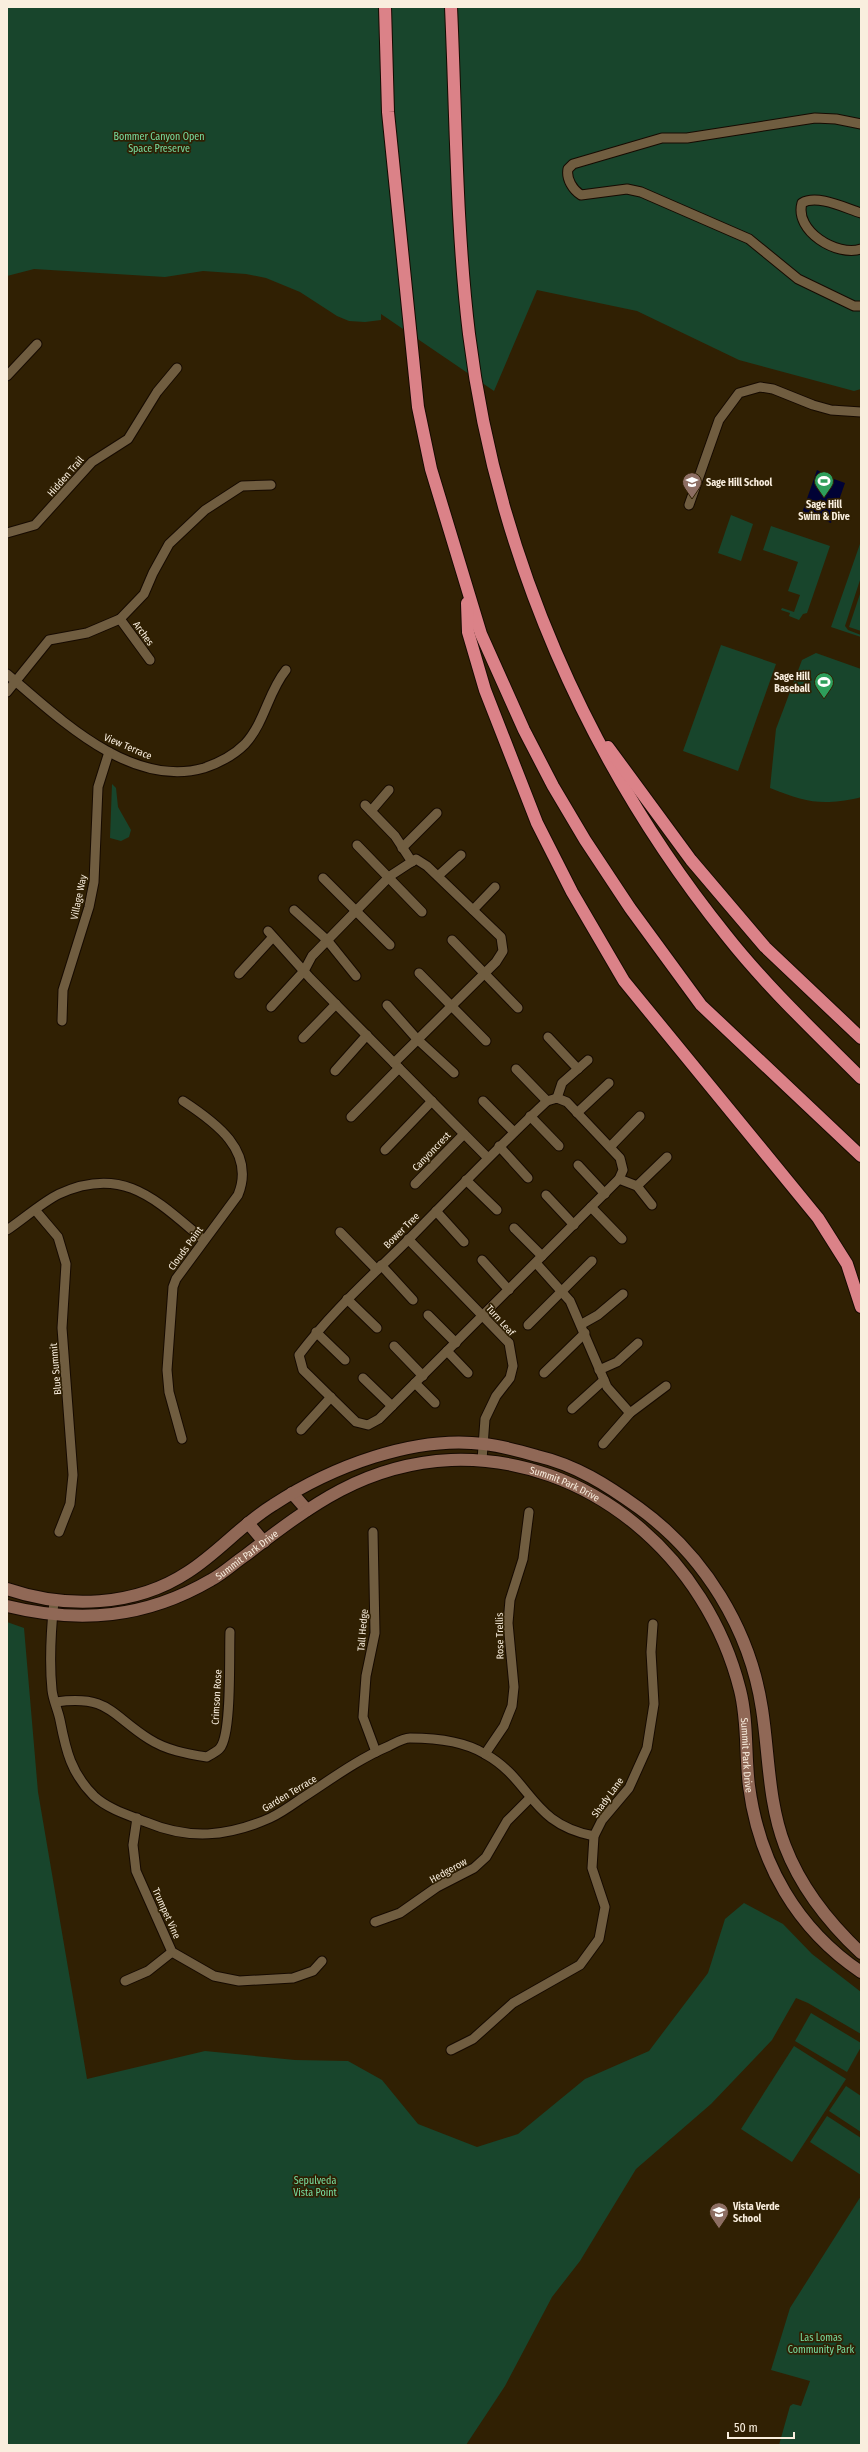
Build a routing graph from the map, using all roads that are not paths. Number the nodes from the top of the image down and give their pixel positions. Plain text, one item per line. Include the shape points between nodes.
1 (385, 7) edge
2 (451, 7) edge
3 (861, 124) edge
4 (861, 213) edge
5 (861, 249) edge
6 (861, 306) edge
7 (37, 344) dead end
8 (177, 368) dead end
9 (7, 376) edge
10 (861, 412) edge
11 (272, 485) dead end
12 (689, 505) dead end
13 (7, 533) edge
14 (467, 588) junction
15 (120, 619) junction
16 (150, 660) dead end
17 (286, 670) dead end
18 (7, 674) edge
19 (15, 681) junction
20 (7, 692) edge
21 (595, 733) junction
22 (109, 752) junction
23 (389, 790) dead end
24 (436, 813) dead end
25 (357, 845) dead end
26 (402, 848) junction
27 (462, 855) dead end
28 (414, 861) junction
29 (390, 876) junction
30 (438, 876) junction
31 (323, 878) dead end
32 (496, 886) dead end
33 (294, 910) dead end
34 (358, 910) junction
35 (473, 910) junction
36 (422, 912) dead end
37 (327, 940) junction
38 (452, 940) dead end
39 (390, 945) dead end
40 (304, 971) junction
41 (419, 972) dead end
42 (239, 974) dead end
43 (484, 974) junction
44 (356, 976) dead end
45 (336, 1004) junction
46 (387, 1005) dead end
47 (451, 1006) junction
48 (271, 1007) dead end
49 (518, 1008) dead end
50 (62, 1021) dead end
51 (367, 1035) junction
52 (548, 1037) dead end
53 (304, 1038) dead end
54 (861, 1038) edge
55 (417, 1039) junction
56 (486, 1041) dead end
57 (588, 1060) dead end
58 (397, 1065) junction
59 (516, 1069) dead end
60 (578, 1069) junction
61 (335, 1071) dead end
62 (454, 1073) dead end
63 (861, 1078) edge
64 (608, 1083) dead end
65 (557, 1098) junction
66 (183, 1101) dead end
67 (483, 1101) dead end
68 (547, 1101) junction
69 (432, 1102) junction
70 (577, 1113) junction
71 (530, 1116) junction
72 (640, 1116) dead end
73 (351, 1117) dead end
74 (514, 1132) junction
75 (464, 1134) junction
76 (499, 1146) junction
77 (559, 1146) dead end
78 (610, 1147) junction
79 (385, 1150) dead end
80 (861, 1156) edge
81 (487, 1157) junction
82 (667, 1157) dead end
83 (578, 1165) dead end
84 (528, 1178) dead end
85 (619, 1179) junction
86 (466, 1180) junction
87 (415, 1184) dead end
88 (638, 1186) junction
89 (605, 1194) junction
90 (546, 1195) dead end
91 (652, 1205) dead end
92 (591, 1207) junction
93 (497, 1210) dead end
94 (36, 1211) junction
95 (436, 1211) junction
96 (574, 1225) junction
97 (514, 1228) dead end
98 (7, 1230) edge
99 (340, 1232) dead end
100 (408, 1239) junction
101 (622, 1239) dead end
102 (204, 1240) junction
103 (464, 1242) dead end
104 (482, 1260) dead end
105 (539, 1260) junction
106 (592, 1261) dead end
107 (379, 1267) junction
108 (509, 1290) junction
109 (561, 1292) junction
110 (623, 1294) dead end
111 (347, 1299) junction
112 (413, 1300) dead end
113 (861, 1307) edge
114 (428, 1315) dead end
115 (484, 1316) junction
116 (528, 1324) dead end
117 (377, 1328) dead end
118 (583, 1329) junction
119 (316, 1332) junction
120 (456, 1343) junction
121 (638, 1343) dead end
122 (394, 1346) dead end
123 (447, 1352) junction
124 (345, 1360) dead end
125 (599, 1370) junction
126 (468, 1373) dead end
127 (544, 1373) dead end
128 (423, 1376) junction
129 (363, 1378) dead end
130 (604, 1380) junction
131 (415, 1383) junction
132 (666, 1386) dead end
133 (331, 1397) junction
134 (435, 1403) dead end
135 (392, 1406) junction
136 (572, 1409) dead end
137 (630, 1413) junction
138 (301, 1430) dead end
139 (182, 1439) dead end
140 (483, 1444) junction
141 (603, 1444) dead end
142 (482, 1460) junction
143 (292, 1493) junction
144 (307, 1510) junction
145 (529, 1512) dead end
146 (248, 1523) junction
147 (59, 1532) dead end
148 (373, 1532) dead end
149 (264, 1542) junction
150 (7, 1590) edge
151 (54, 1601) junction
152 (7, 1606) edge
153 (53, 1615) junction
154 (653, 1624) dead end
155 (230, 1632) dead end
156 (56, 1702) junction
157 (376, 1752) junction
158 (485, 1754) junction
159 (530, 1798) junction
160 (137, 1818) junction
161 (594, 1836) junction
162 (375, 1922) dead end
163 (172, 1952) junction
164 (861, 1953) edge
165 (322, 1961) dead end
166 (861, 1972) edge
167 (125, 1981) dead end
168 (451, 2050) dead end

1 - 14 highway via 388,112 418,407 431,468
2 - 21 highway via 462,274 479,401 498,487 543,620 567,679
3 - 6 street via 815,118 687,138 662,138 573,164 567,175 575,192 581,195 634,190 749,239 798,279 854,306
4 - 5 street via 817,200 802,203 800,210 809,231 820,239 836,248 856,251
7 - 9 street
8 - 13 street, Hidden Trail via 158,392 128,439 92,462 35,525
10 - 12 street via 831,410 773,389 760,387 739,393 720,420
11 - 15 street via 242,486 205,510 170,544 144,594
14 - 80 highway via 481,634 524,730 585,840 630,908 701,1005
14 - 113 highway via 468,632 485,690 537,823 572,892 624,981 818,1218 846,1264
15 - 16 street, Arches
15 - 19 street via 88,633 49,640
17 - 22 street, View Terrace via 278,679 252,735 244,745 224,760 200,769 175,772 149,767
18 - 19 street, View Terrace
19 - 20 street
19 - 22 street, View Terrace via 57,718
21 - 54 highway via 622,764 691,860 765,947
21 - 63 highway via 660,847 695,896 780,997
22 - 50 street, Village Way via 98,787 94,882 89,907 63,990
23 - 26 street via 368,808 395,836
24 - 26 street
25 - 29 street
26 - 28 street
27 - 30 street
28 - 29 street
28 - 30 street
29 - 34 street
29 - 36 street
30 - 35 street
31 - 34 street
32 - 35 street
33 - 37 street
34 - 37 street
34 - 39 street
35 - 43 street via 501,937 503,951
37 - 40 street via 312,956
37 - 44 street
38 - 43 street
40 - 42 street, Canyoncrest via 271,934
40 - 45 street, Canyoncrest
40 - 48 street
41 - 47 street
43 - 47 street
43 - 49 street
45 - 51 street, Canyoncrest
45 - 53 street
46 - 55 street
47 - 55 street
47 - 56 street
51 - 58 street, Canyoncrest
51 - 61 street
52 - 60 street
55 - 58 street
55 - 62 street
57 - 60 street
58 - 69 street, Canyoncrest
58 - 73 street
59 - 68 street
60 - 65 street via 562,1083
64 - 70 street
65 - 68 street
65 - 70 street via 567,1102
66 - 102 street, Clouds Point via 227,1134 242,1171 238,1195
67 - 74 street
68 - 71 street, Bower Tree
69 - 75 street, Canyoncrest
69 - 79 street
70 - 78 street
71 - 74 street, Bower Tree
71 - 77 street
72 - 78 street
74 - 76 street, Bower Tree
75 - 81 street, Canyoncrest
75 - 87 street, Canyoncrest
76 - 81 street, Bower Tree
76 - 84 street
78 - 85 street via 620,1158 623,1170
81 - 86 street, Bower Tree
82 - 88 street
83 - 89 street
85 - 88 street
85 - 89 street
86 - 93 street
86 - 95 street, Bower Tree
88 - 91 street
89 - 92 street
90 - 96 street
92 - 96 street
92 - 101 street
94 - 98 street
94 - 102 street via 58,1194 89,1183 130,1186 150,1196
94 - 147 street, Blue Summit via 58,1238 66,1264 62,1328 73,1475 70,1504
95 - 100 street, Bower Tree
95 - 103 street
96 - 105 street
97 - 105 street
99 - 107 street
100 - 107 street, Bower Tree
100 - 115 street, Turn Leaf
102 - 139 street, Clouds Point via 176,1279 170,1302 167,1370 169,1392
104 - 108 street
105 - 108 street
105 - 109 street
106 - 109 street
107 - 111 street, Bower Tree
107 - 112 street
108 - 115 street
109 - 116 street
109 - 118 street via 570,1301
110 - 118 street
111 - 117 street
111 - 119 street, Bower Tree
114 - 120 street
115 - 120 street
115 - 140 street, Turn Leaf via 509,1343 514,1366 510,1378 496,1396 485,1419
118 - 125 street
118 - 127 street
119 - 124 street
119 - 133 street, Bower Tree via 299,1355 303,1370
120 - 123 street
121 - 125 street via 617,1362
122 - 128 street
123 - 126 street
123 - 128 street
125 - 130 street
128 - 131 street
129 - 135 street
130 - 136 street
130 - 137 street
131 - 134 street
131 - 135 street
132 - 137 street
133 - 135 street via 356,1422 368,1424 379,1419
133 - 138 street
137 - 141 street
140 - 142 street, Turn Leaf
140 - 143 street, Summit Park Drive via 438,1444 404,1450 352,1464
140 - 164 street, Summit Park Drive via 540,1456 600,1480 652,1518 686,1548 719,1593 747,1649 762,1706 773,1805 784,1844 805,1890 837,1931
142 - 144 street, Summit Park Drive via 438,1461 383,1471 362,1479
142 - 166 street, Summit Park Drive via 511,1463 565,1480 597,1496 649,1535 688,1579 714,1621 740,1690 753,1810 765,1854 781,1886 814,1933
143 - 144 street
143 - 146 street, Summit Park Drive
144 - 149 street, Summit Park Drive
145 - 158 street, Rose Trellis via 522,1559 510,1600 508,1623 514,1686 512,1706 504,1726
146 - 149 street
146 - 151 street, Summit Park Drive via 188,1572 162,1586 125,1599
148 - 157 street, Tall Hedge via 375,1633 366,1676 363,1717
149 - 153 street, Summit Park Drive via 212,1580 154,1606 95,1616
150 - 151 street, Summit Park Drive
151 - 153 street, Garden Terrace
152 - 153 street, Summit Park Drive
153 - 156 street, Garden Terrace via 52,1693
154 - 161 street, Shady Lane via 651,1652 654,1704 647,1748 629,1788 602,1820
155 - 156 street, Crimson Rose via 224,1739 220,1748 207,1757 173,1750 149,1739 110,1708 89,1700
156 - 160 street, Garden Terrace via 68,1758 81,1782 96,1797 115,1810
157 - 158 street, Garden Terrace via 407,1738 458,1743
157 - 160 street, Garden Terrace via 272,1817 239,1831 203,1835 167,1830
158 - 159 street, Garden Terrace via 504,1769
159 - 161 street, Garden Terrace via 541,1812 559,1825 577,1833
159 - 162 street, Hedgerow via 507,1821 486,1857 474,1868 437,1888 400,1913
160 - 163 street, Trumpet Vine via 133,1845 136,1871
161 - 168 street, Shady Lane via 592,1868 605,1907 599,1939 580,1965 513,2003 473,2039
163 - 165 street, Trumpet Vine via 214,1976 239,1981 293,1978 313,1971
163 - 167 street via 148,1971

